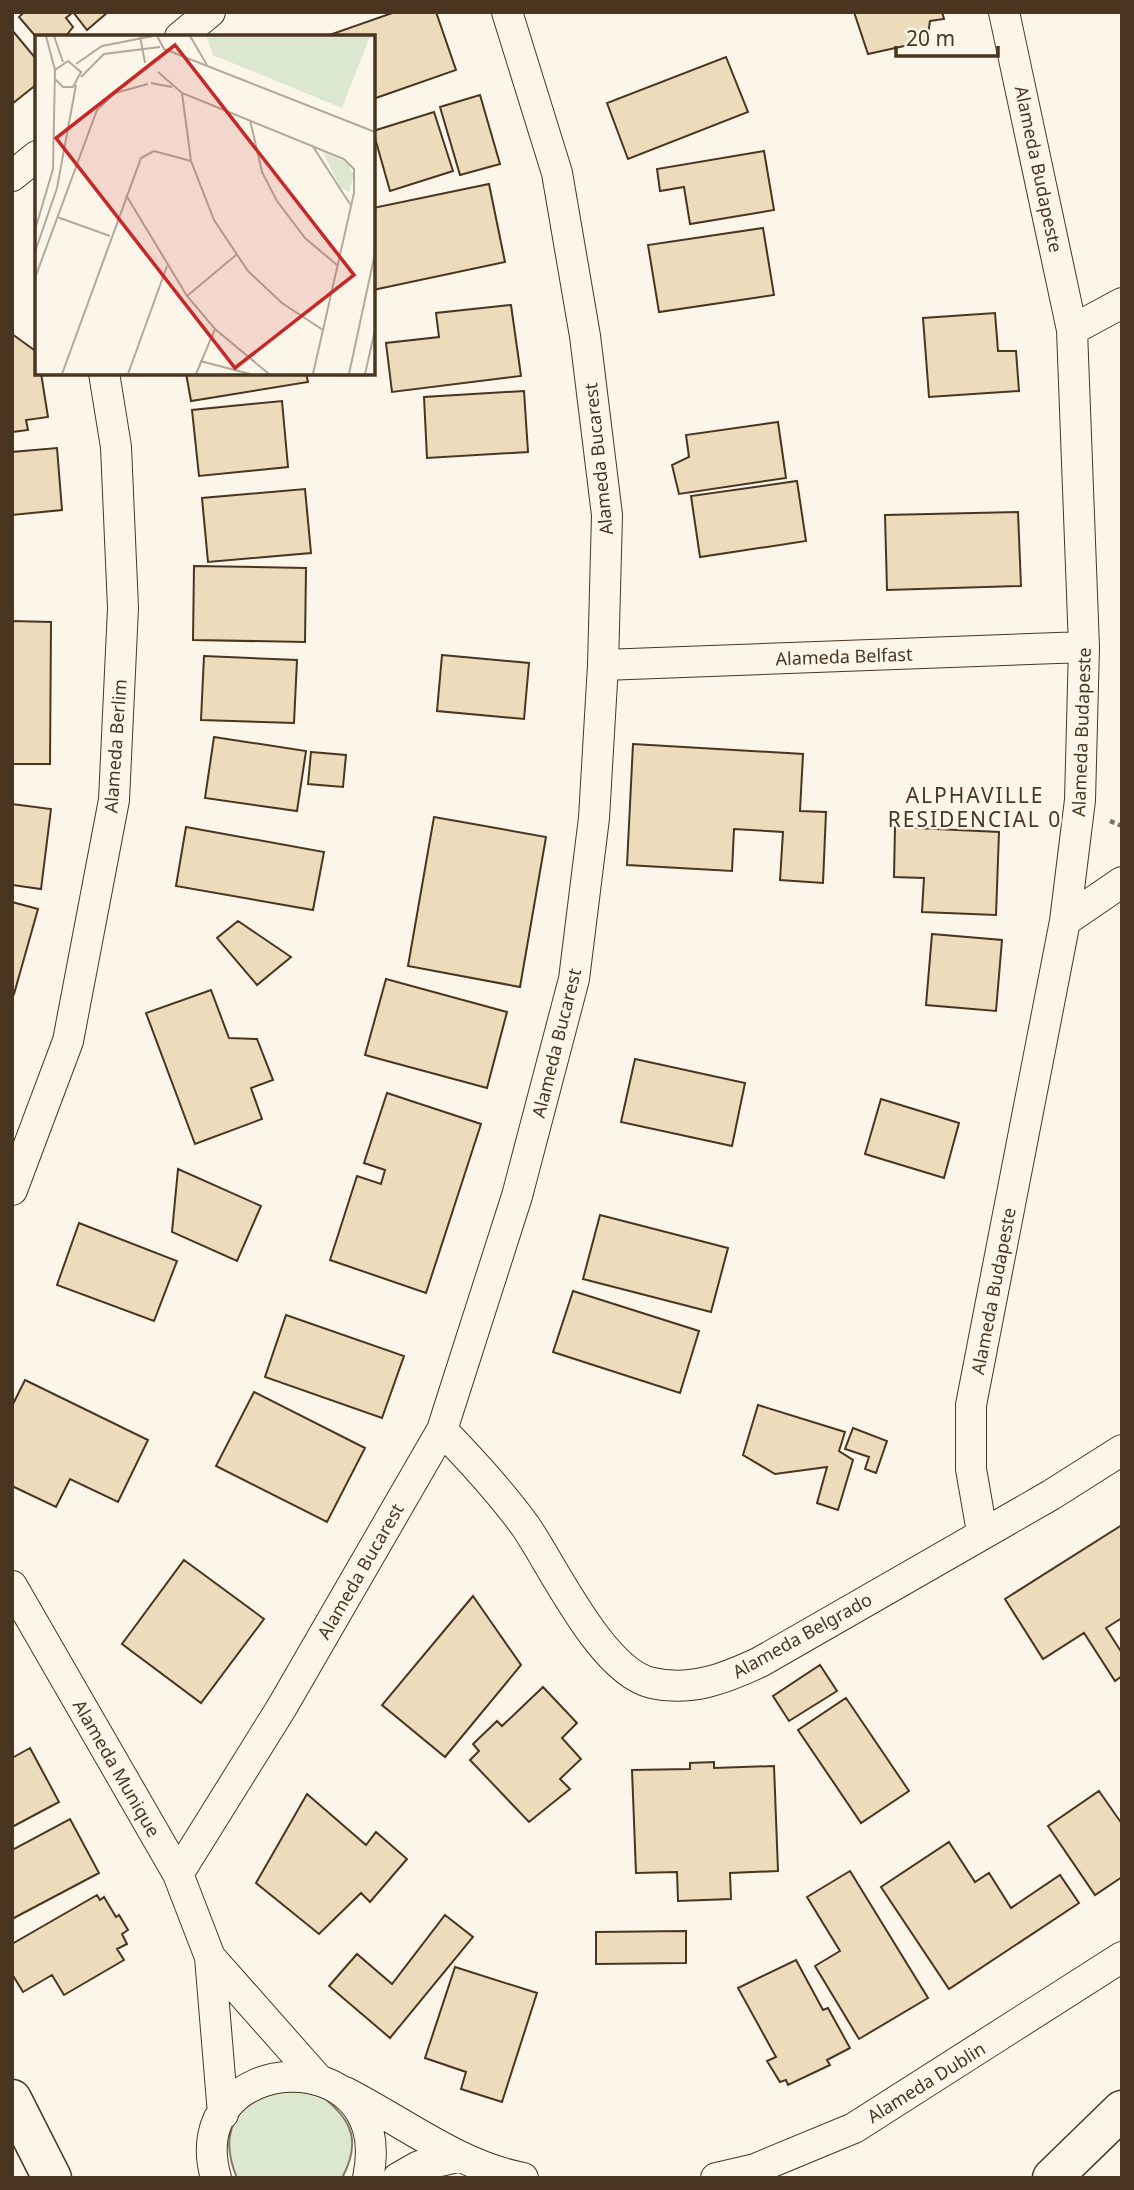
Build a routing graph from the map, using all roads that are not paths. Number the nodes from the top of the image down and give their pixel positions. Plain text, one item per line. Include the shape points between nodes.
1 (210, 12) edge
2 (507, 12) edge
3 (1004, 12) edge
4 (182, 35) edge
5 (35, 158) edge
6 (12, 176) edge
7 (1122, 303) edge
8 (1072, 330) junction
9 (104, 374) edge
10 (1084, 647) junction
11 (603, 665) junction
12 (1122, 882) edge
13 (1065, 921) junction
14 (12, 1190) edge
15 (442, 1430) junction
16 (1122, 1450) edge
17 (982, 1532) junction
18 (12, 1586) edge
19 (178, 1874) junction
20 (210, 1957) junction
21 (1122, 1957) edge
22 (327, 2083) junction
23 (12, 2099) edge
24 (1122, 2110) edge
25 (223, 2114) junction
26 (458, 2157) junction
27 (52, 2178) edge
28 (216, 2178) edge
29 (368, 2178) edge
30 (398, 2178) edge
31 (523, 2178) edge
32 (716, 2178) edge
33 (1052, 2178) edge

1 - 4 street
2 - 11 street, Alameda Bucarest via 556,173 584,336 607,515
3 - 8 street, Alameda Budapeste
5 - 6 street
7 - 8 street
8 - 10 street, Alameda Budapeste
9 - 14 street, Alameda Berlim via 116,447 123,608 114,800 68,1041
10 - 11 street, Alameda Belfast
10 - 13 street, Alameda Budapeste via 1080,800
11 - 15 street, Alameda Bucarest via 594,817 574,979 517,1196
12 - 13 street
13 - 17 street, Alameda Budapeste via 971,1405 971,1469
15 - 17 street, Alameda Belgrado via 526,1528 593,1634 615,1660 650,1683 687,1686 723,1679
15 - 19 street, Alameda Bucarest via 282,1707
16 - 17 street, Alameda Belgrado
18 - 19 street, Alameda Munique
19 - 20 street, Alameda Munique
20 - 22 street, Alameda Munique
20 - 25 street, Alameda Munique
21 - 32 street, Alameda Dublin via 854,2128 755,2169
22 - 25 street via 296,2075 274,2076 236,2096
22 - 26 street
22 - 29 street, Alameda Munique via 357,2107 369,2132 372,2159
23 - 27 main road
24 - 33 main road
25 - 28 street via 213,2138
26 - 30 street via 419,2166
26 - 31 street

